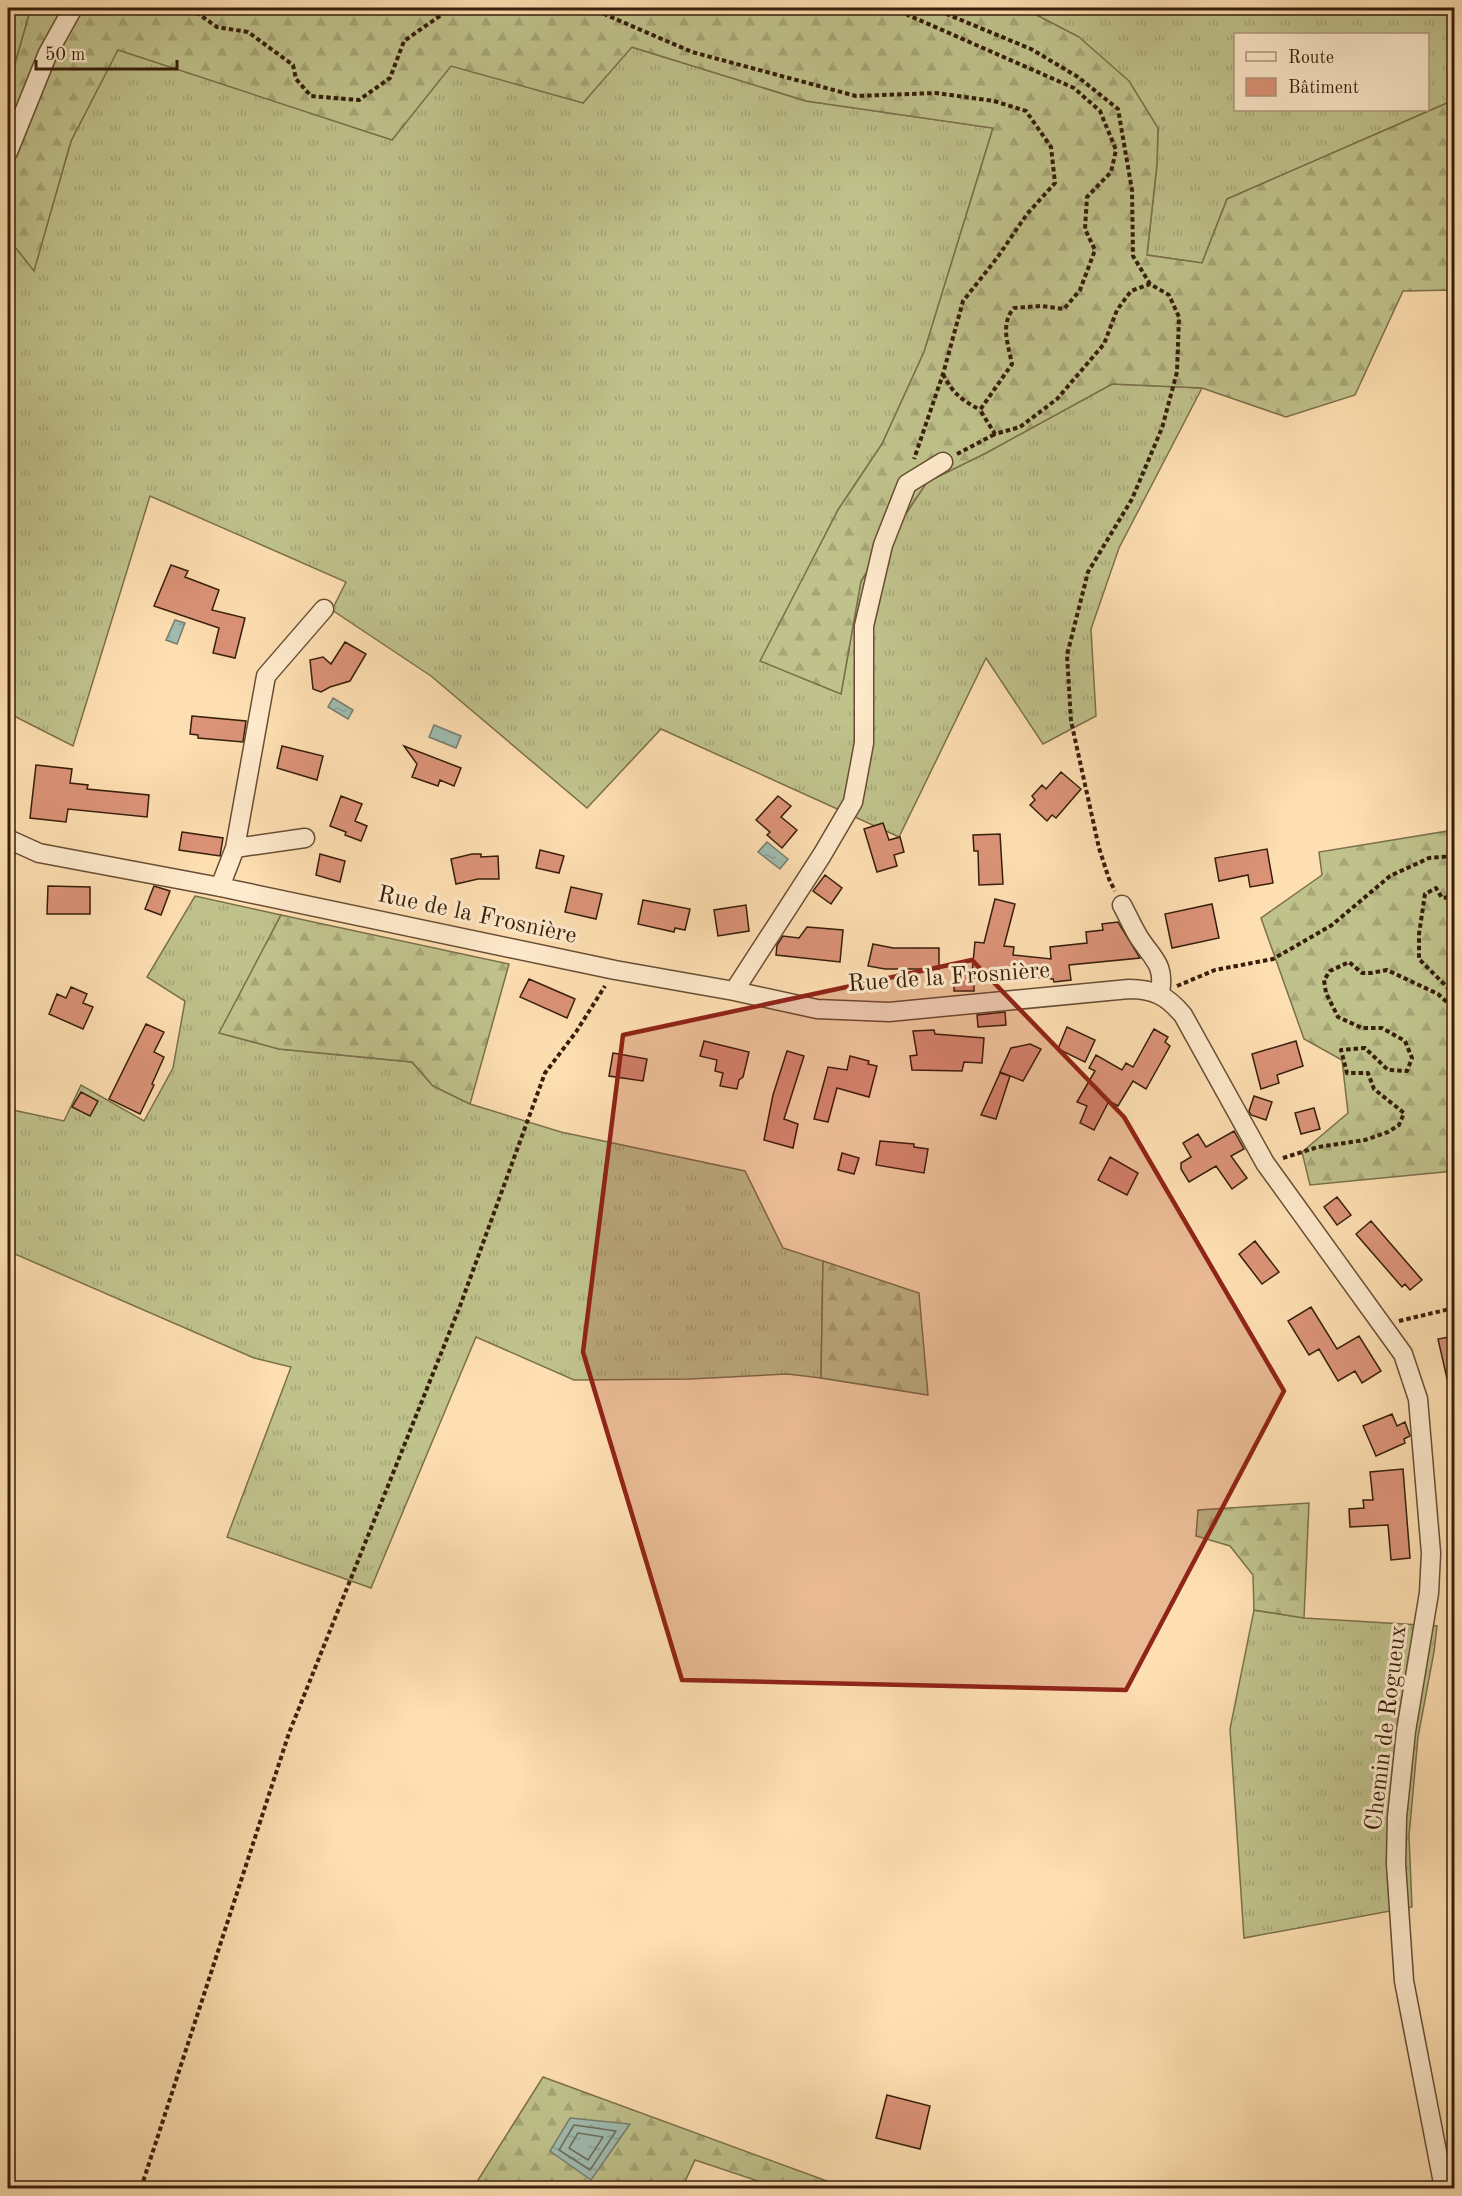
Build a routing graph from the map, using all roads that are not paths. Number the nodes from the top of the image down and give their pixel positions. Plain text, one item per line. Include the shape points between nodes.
1 (73, 8) edge
2 (8, 152) edge
3 (944, 462) road end
4 (324, 609) dead end
5 (305, 838) dead end
6 (8, 839) edge
7 (236, 848) junction
8 (220, 887) junction
9 (1122, 905) road end
10 (734, 991) junction
11 (1160, 993) junction
12 (1444, 2188) edge

1 - 2 street via 48,53
3 - 10 street via 907,484 883,545 864,626 864,743 853,802
4 - 7 street via 266,676
5 - 7 street
6 - 8 street, Rue de la Frosnière via 39,854
7 - 8 street
8 - 10 street, Rue de la Frosnière via 615,970
9 - 11 street via 1157,961 1163,977
10 - 11 street, Rue de la Frosnière via 817,1009 889,1012 1129,989
11 - 12 street, Chemin de Rogueux via 1183,1015 1265,1163 1384,1325 1402,1354 1418,1399 1431,1553 1429,1593 1406,1731 1396,1864 1404,1981

